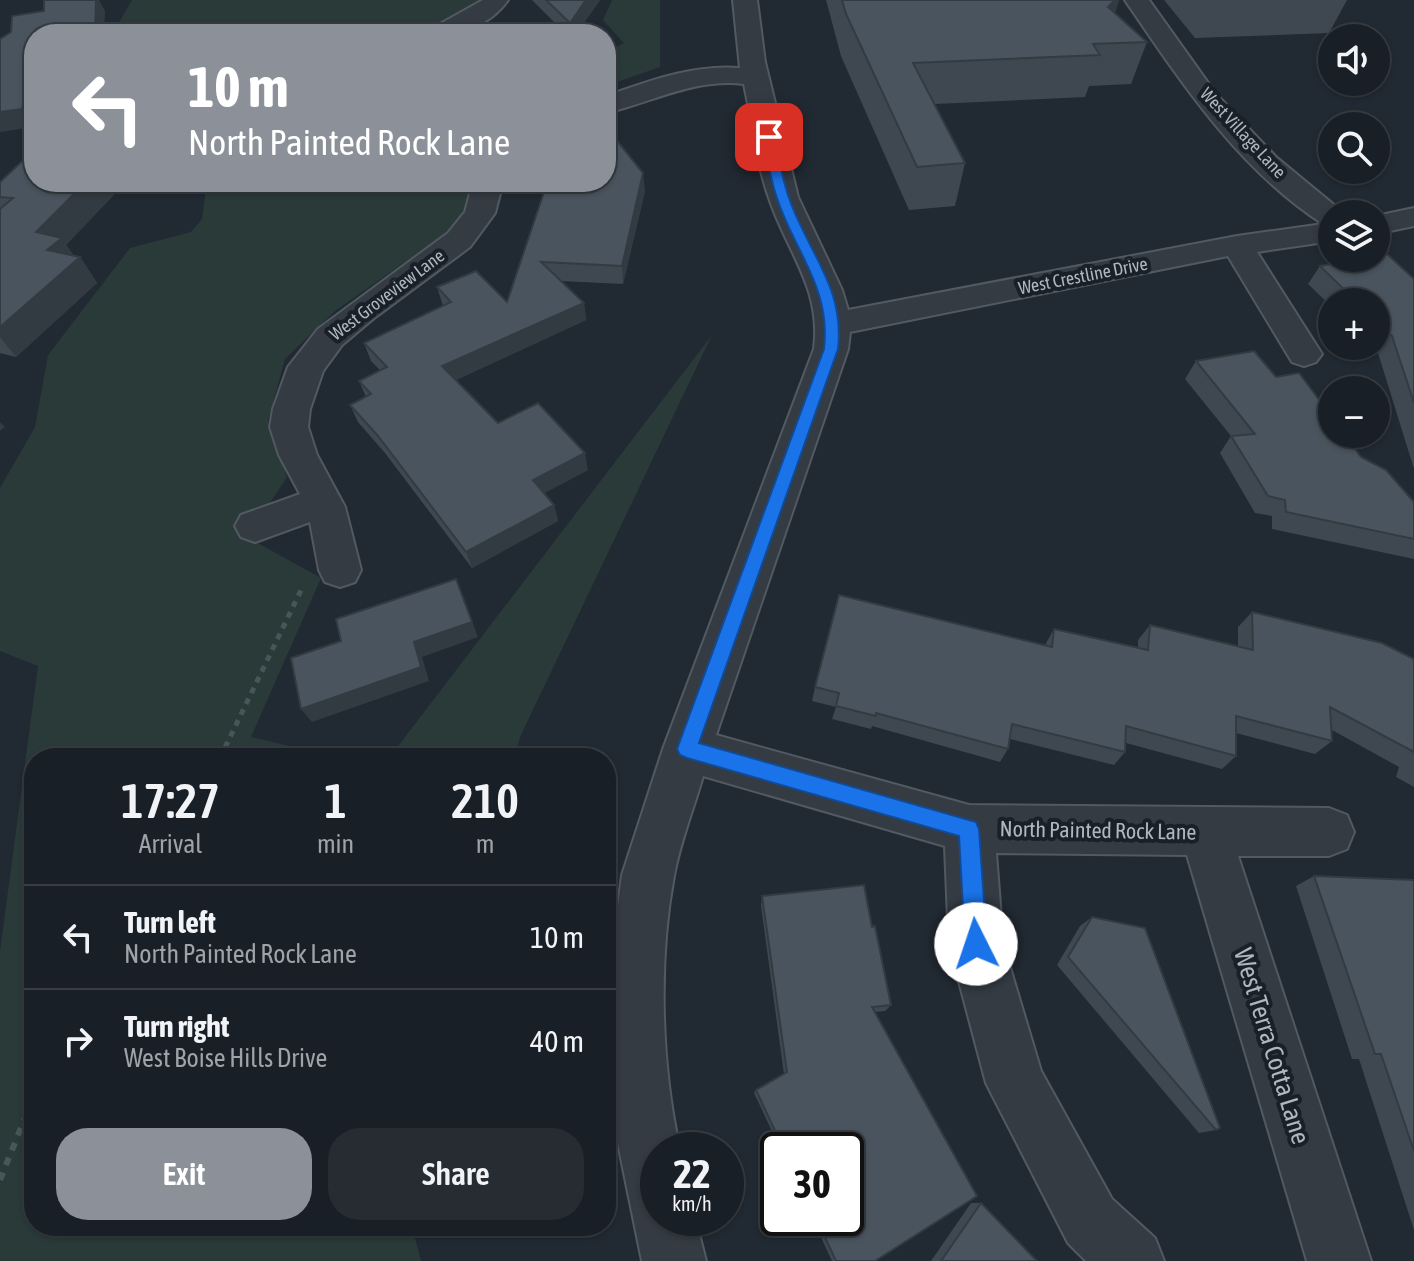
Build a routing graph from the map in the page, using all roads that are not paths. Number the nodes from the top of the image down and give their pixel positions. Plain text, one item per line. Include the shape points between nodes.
1 (496, 0) edge
2 (745, 0) edge
3 (1137, 0) edge
4 (459, 24) edge
5 (755, 77) junction
6 (616, 102) edge
7 (487, 192) edge
8 (1318, 206) edge
9 (1414, 217) edge
10 (1390, 222) edge
11 (1318, 234) edge
12 (1237, 245) junction
13 (834, 324) junction
14 (1304, 354) dead end
15 (327, 515) junction
16 (255, 526) dead end
17 (340, 570) dead end
18 (687, 749) junction
19 (969, 829) junction
20 (1205, 832) junction
21 (1329, 832) dead end
22 (646, 1132) edge
23 (668, 1236) edge
24 (674, 1261) edge
25 (1132, 1261) edge
26 (1339, 1261) edge

1 - 4 street
2 - 5 street
3 - 8 street, West Village Lane via 1207,100 1266,163
5 - 6 street via 733,73 673,82
5 - 13 street via 783,197 826,290
7 - 15 street, West Groveview Lane via 478,220 457,242 338,328 309,359 294,392 289,426
9 - 10 street
11 - 12 street, West Crestline Drive
12 - 13 street, West Crestline Drive
12 - 14 street
13 - 18 street via 831,349
15 - 16 street
15 - 17 street, West Groveview Lane
18 - 19 street, North Painted Rock Lane
18 - 22 street via 648,875 636,983
19 - 20 street, North Painted Rock Lane
19 - 25 street via 976,944 1015,1083 1090,1221
20 - 21 street, North Painted Rock Lane
20 - 26 street, West Terra Cotta Lane
23 - 24 street

